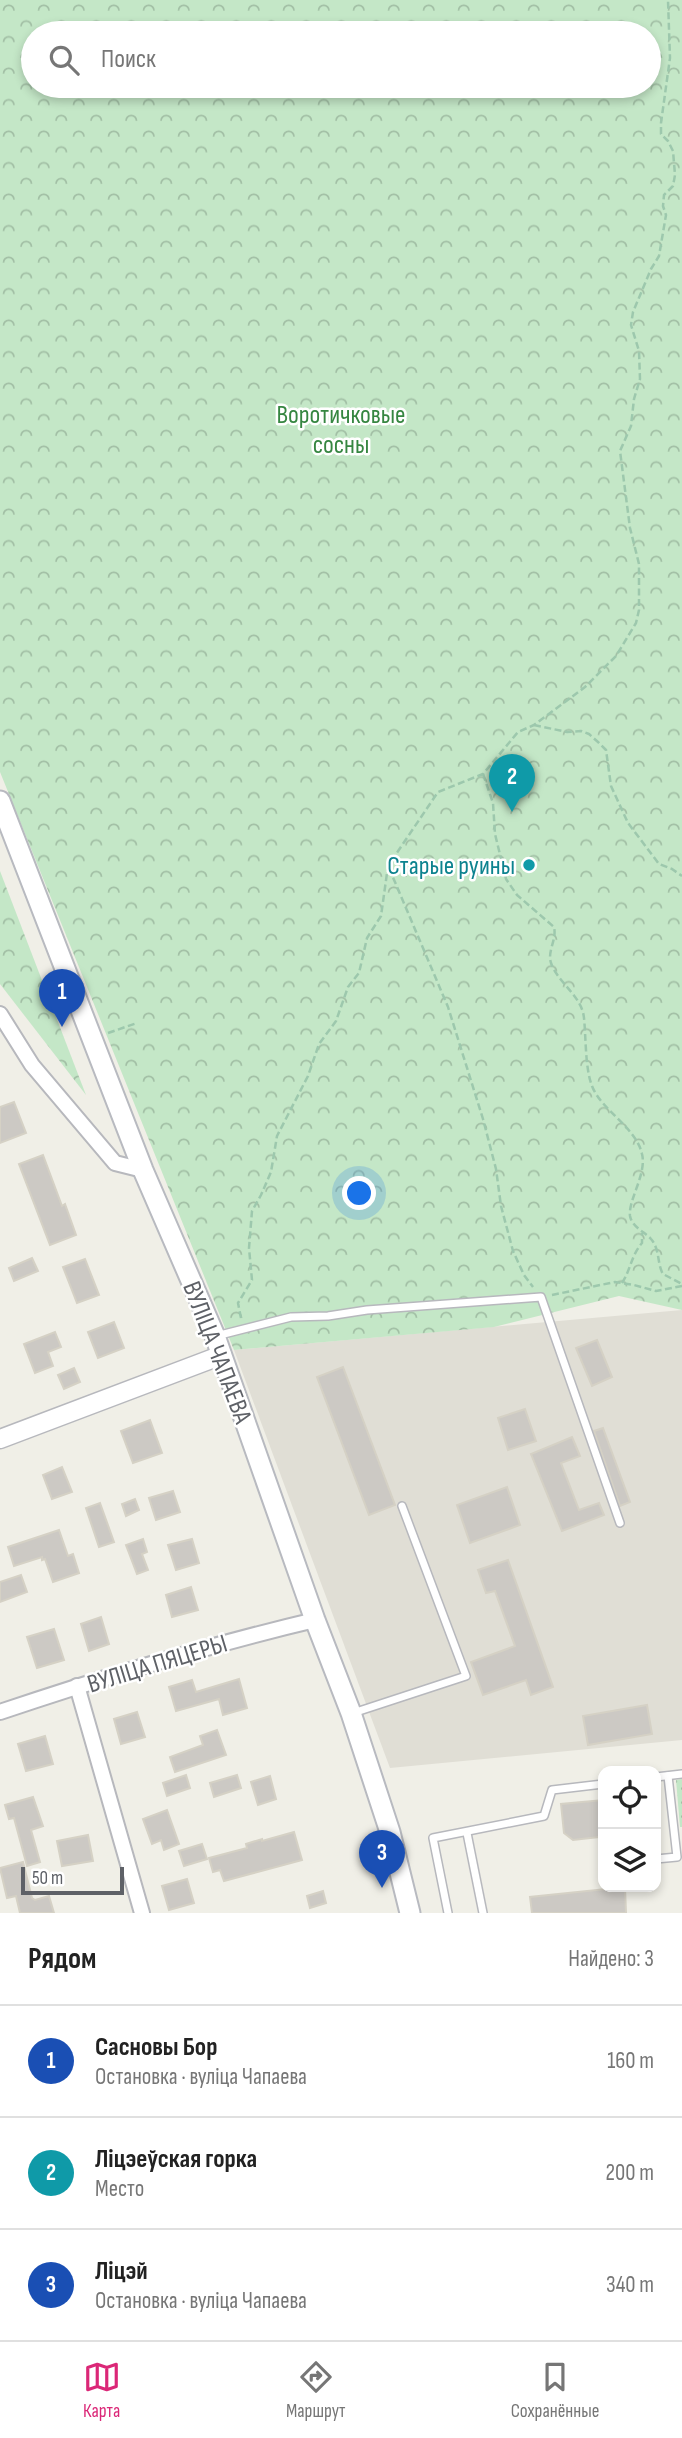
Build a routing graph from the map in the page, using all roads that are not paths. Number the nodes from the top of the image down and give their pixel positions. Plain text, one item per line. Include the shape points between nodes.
1 (0, 801) edge
2 (0, 1014) edge
3 (143, 1170) junction
4 (218, 1345) junction
5 (0, 1439) edge
6 (402, 1506) dead end
7 (620, 1523) dead end
8 (315, 1620) junction
9 (77, 1686) junction
10 (0, 1712) edge
11 (351, 1713) junction
12 (682, 1774) edge
13 (668, 1776) junction
14 (661, 1777) edge
15 (598, 1785) edge
16 (467, 1833) junction
17 (661, 1859) edge
18 (142, 1913) edge
19 (410, 1913) edge
20 (448, 1913) edge
21 (483, 1913) edge

1 - 3 main road, ВУЛІЦА ЧАПАЕВА
2 - 3 street via 32,1065 115,1163
3 - 4 main road, ВУЛІЦА ЧАПАЕВА
4 - 5 street
4 - 7 lane via 243,1328 291,1317 541,1297
4 - 8 main road, ВУЛІЦА ЧАПАЕВА
6 - 11 lane via 466,1676
8 - 9 street, ВУЛІЦА ПЯЦЕРЫ
8 - 11 main road, ВУЛІЦА ЧАПАЕВА
9 - 10 street, ВУЛІЦА ПЯЦЕРЫ
9 - 18 street
11 - 19 main road, ВУЛІЦА ЧАПАЕВА via 390,1832
12 - 13 lane
13 - 14 lane
13 - 17 lane via 677,1857
15 - 16 lane via 552,1790 544,1816
16 - 20 lane via 433,1838
16 - 21 lane

